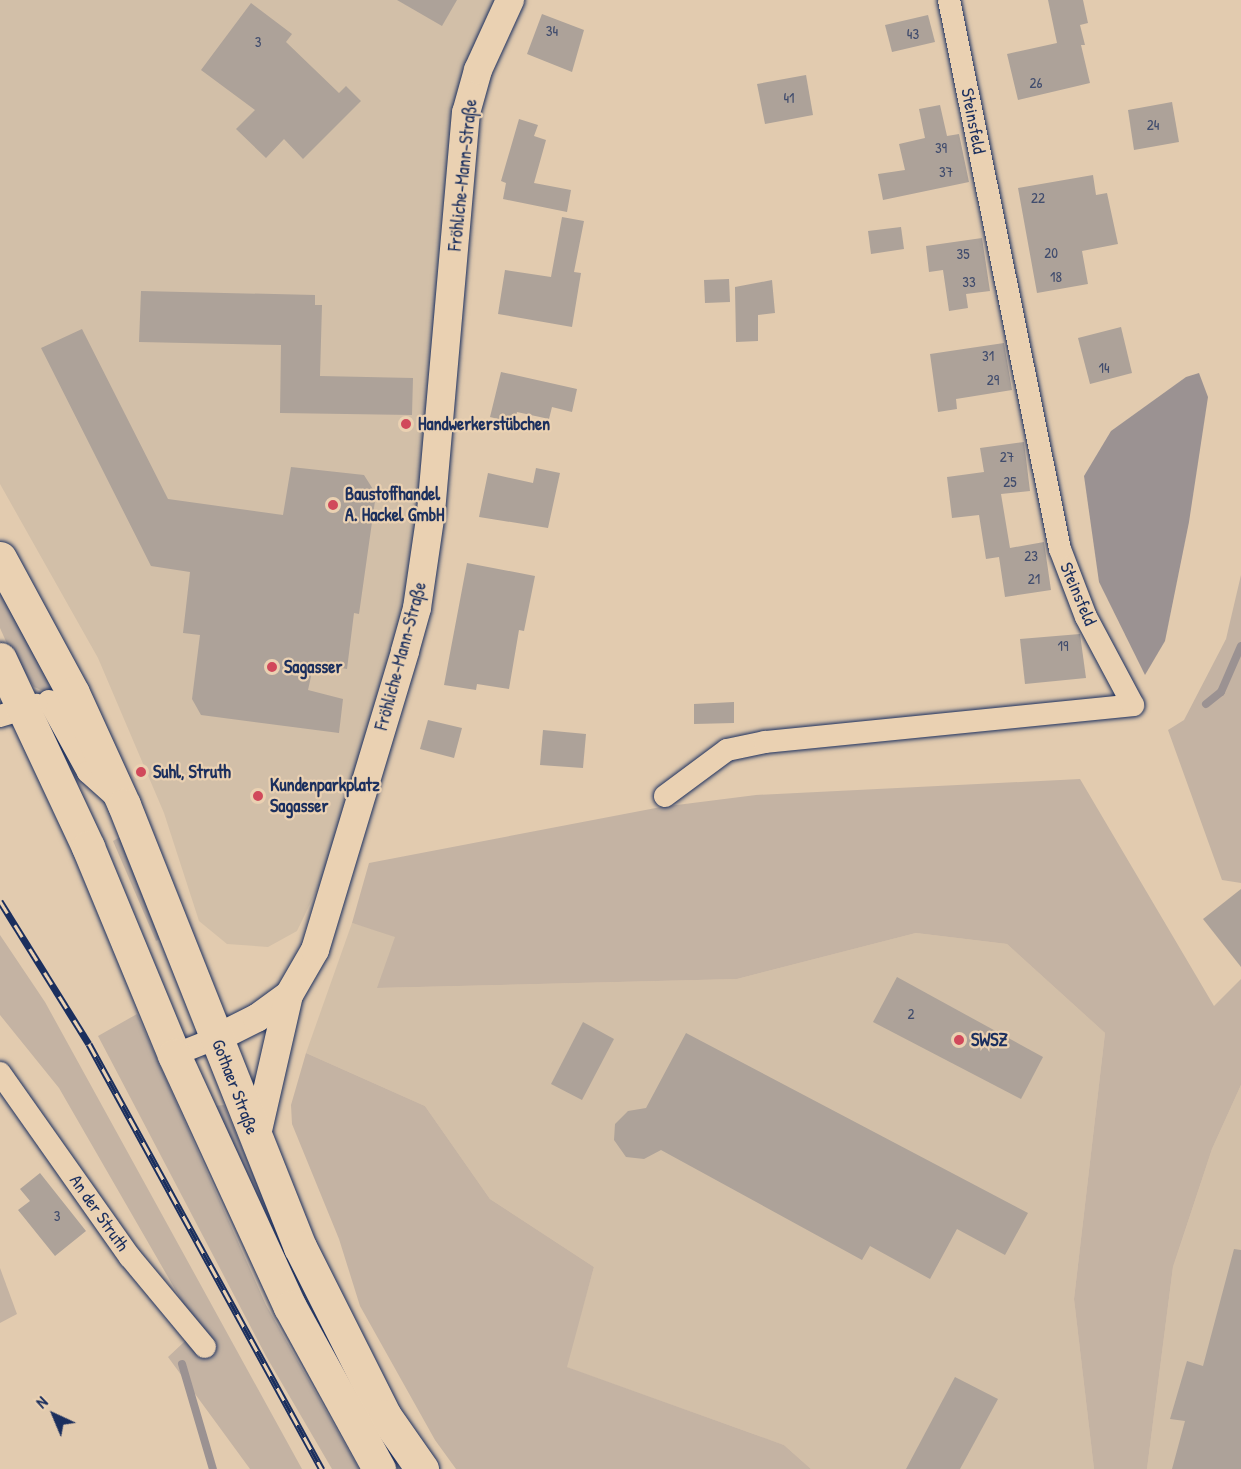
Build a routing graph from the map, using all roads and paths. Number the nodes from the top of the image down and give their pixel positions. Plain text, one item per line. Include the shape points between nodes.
1 (510, 0) edge
2 (949, 0) edge
3 (0, 558) edge
4 (0, 659) edge
5 (37, 704) edge
6 (665, 796) dead end
7 (289, 995) junction
8 (216, 1038) junction
9 (174, 1055) junction
10 (0, 1073) edge
11 (255, 1140) junction
12 (205, 1347) dead end
13 (379, 1469) edge
14 (422, 1469) edge

1 - 7 street, Fröhliche-Mann-Straße via 478,70 466,113 435,472 417,608 315,950
2 - 6 street, Steinsfeld via 1060,549 1086,617 1133,705 756,744 727,750
3 - 5 main road, Gothaer Straße
4 - 5 main road, Gothaer Straße
5 - 8 main road, Gothaer Straße via 124,805
5 - 9 main road, Gothaer Straße via 88,847
7 - 8 street, Fröhliche-Mann-Straße via 257,1018
7 - 11 street
8 - 9 street, Fröhliche-Mann-Straße
8 - 11 main road, Gothaer Straße
9 - 13 main road, Gothaer Straße via 290,1307
10 - 12 street, An der Struth via 130,1257
11 - 14 main road, Gothaer Straße via 277,1196 343,1334 385,1416

